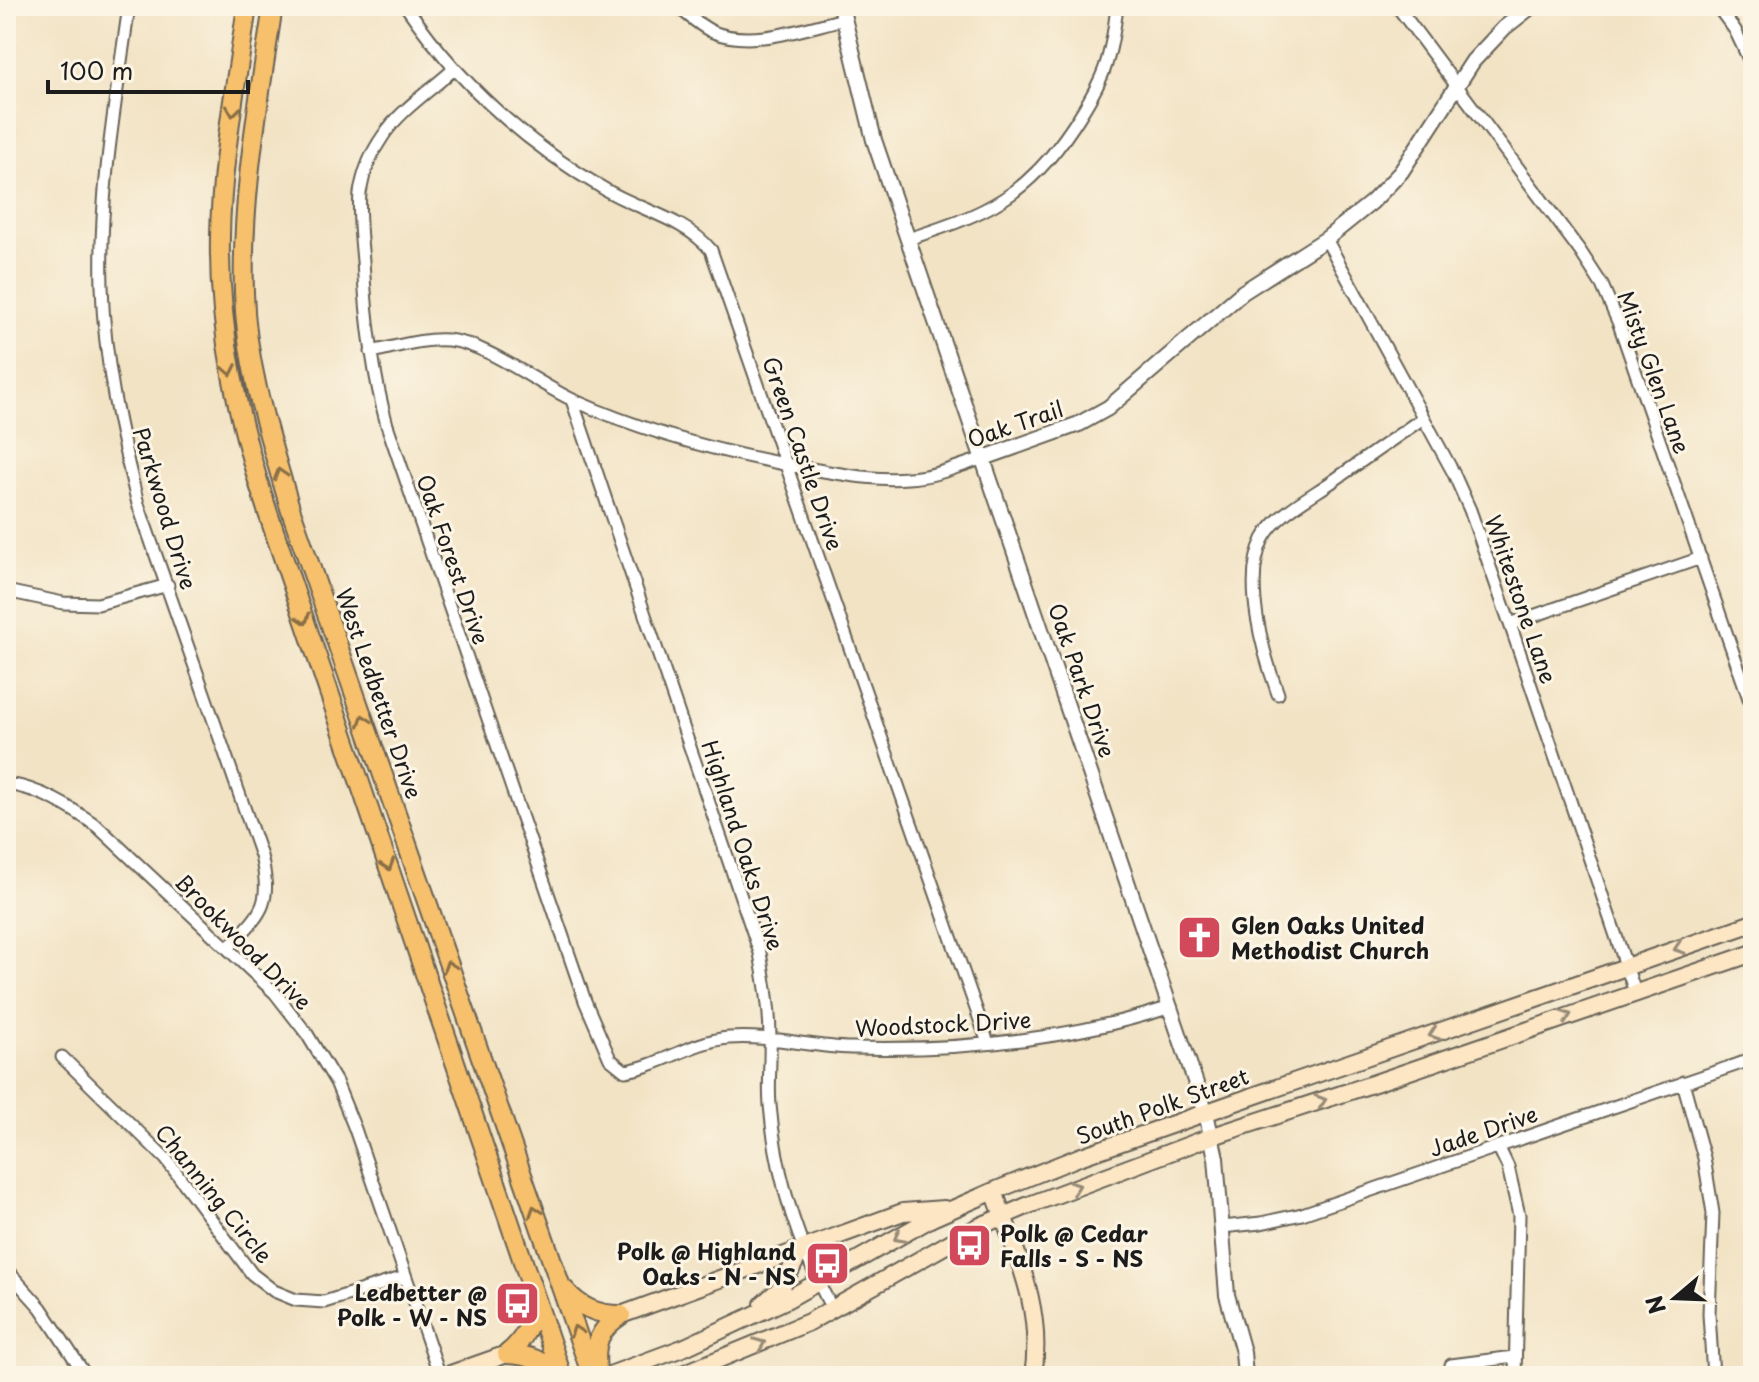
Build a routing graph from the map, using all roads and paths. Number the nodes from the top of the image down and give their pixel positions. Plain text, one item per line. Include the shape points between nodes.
1 (129, 6) edge
2 (247, 6) edge
3 (273, 6) edge
4 (406, 6) edge
5 (677, 6) edge
6 (1117, 6) edge
7 (1397, 6) edge
8 (1532, 6) edge
9 (1717, 6) edge
10 (842, 12) edge
11 (1753, 68) edge
12 (454, 69) junction
13 (1458, 85) junction
14 (908, 239) junction
15 (1326, 239) junction
16 (371, 352) junction
17 (572, 400) junction
18 (1423, 418) junction
19 (984, 458) junction
20 (787, 465) junction
21 (290, 508) junction
22 (269, 516) junction
23 (1701, 558) junction
24 (168, 585) junction
25 (6, 591) edge
26 (1510, 624) junction
27 (1278, 694) dead end
28 (1753, 710) edge
29 (6, 784) edge
30 (1753, 923) edge
31 (228, 948) junction
32 (1753, 953) edge
33 (1626, 966) junction
34 (1635, 992) junction
35 (1171, 1007) junction
36 (771, 1040) junction
37 (988, 1043) junction
38 (62, 1057) dead end
39 (1753, 1059) edge
40 (1359, 1060) junction
41 (625, 1071) joint
42 (1683, 1082) junction
43 (1369, 1085) junction
44 (1206, 1113) junction
45 (503, 1120) junction
46 (478, 1129) junction
47 (1213, 1136) junction
48 (1498, 1146) junction
49 (994, 1191) junction
50 (953, 1208) junction
51 (1003, 1216) junction
52 (1222, 1227) junction
53 (803, 1248) junction
54 (6, 1269) edge
55 (405, 1277) junction
56 (818, 1282) junction
57 (560, 1285) junction
58 (534, 1294) junction
59 (832, 1309) junction
60 (621, 1315) junction
61 (749, 1316) junction
62 (507, 1354) junction
63 (1514, 1357) junction
64 (1451, 1365) dead end
65 (86, 1376) edge
66 (442, 1376) edge
67 (560, 1376) edge
68 (594, 1376) edge
69 (607, 1376) edge
70 (678, 1376) edge
71 (1033, 1376) edge
72 (1245, 1376) edge
73 (1515, 1376) edge
74 (1713, 1376) edge

1 - 24 street, Parkwood Drive via 106,168 102,289 125,453
2 -> 22 main road via 220,235 222,299 238,410
21 -> 3 main road, West Ledbetter Drive via 260,406 244,295 250,168
4 - 12 street, Green Castle Drive
5 - 10 street via 711,31 746,37
6 - 14 street via 1106,71 1037,175 972,217
7 - 13 street, Misty Glen Lane
8 - 13 street, Oak Trail via 1473,61
9 - 11 street
10 - 14 street, Oak Park Drive via 874,140
12 - 16 street, Oak Forest Drive via 395,121 367,165 360,219
12 - 20 street, Green Castle Drive via 516,130 610,192 700,237 711,250
13 - 15 street, Oak Trail via 1401,172
13 - 23 street, Misty Glen Lane via 1602,285
14 - 19 street, Oak Park Drive
15 - 18 street, Whitestone Lane
15 - 19 street, Oak Trail via 1234,299 1108,408
16 - 17 street, Oak Trail via 451,340
16 - 41 street, Oak Forest Drive via 387,425 585,1001 610,1059
17 - 20 street, Oak Trail via 711,449
17 - 36 street, Highland Oaks Drive via 750,917 763,967
18 - 26 street, Whitestone Lane via 1470,510
18 - 27 street via 1289,511 1265,536 1257,561 1256,601 1264,655
19 - 20 street, Oak Trail via 909,478
19 - 35 street, Oak Park Drive
20 - 37 street, Green Castle Drive
21 - 22 main road
45 -> 21 main road, West Ledbetter Drive
22 -> 46 main road
23 - 26 street
23 - 28 street, Misty Glen Lane
24 - 25 street via 98,604
24 - 31 street, Parkwood Drive via 266,879 265,901 257,917
26 - 33 street, Whitestone Lane
29 - 31 street, Brookwood Drive via 69,806 97,826
30 -> 33 main road, South Polk Street
31 - 55 street, Brookwood Drive via 275,993 336,1082
32 - 34 main road, South Polk Street
33 - 34 street, Whitestone Lane
33 -> 40 main road, South Polk Street
43 -> 34 main road, South Polk Street
35 - 37 street, Woodstock Drive via 1118,1024
35 - 44 street, Oak Park Drive
36 - 37 street, Woodstock Drive via 913,1049
36 - 41 street, Woodstock Drive via 714,1041
36 - 53 street, Highland Oaks Drive via 773,1139
38 - 55 street, Channing Circle via 166,1159 252,1274 274,1291 296,1300 324,1302
39 - 42 street, Jade Drive
40 - 43 main road
40 - 44 main road, South Polk Street
42 - 48 street, Jade Drive
42 - 74 street via 1713,1213
47 -> 43 main road, South Polk Street
44 - 47 street, Oak Park Drive
44 - 49 main road, South Polk Street
45 - 46 main road
57 -> 45 main road, West Ledbetter Drive
46 - 58 main road
51 -> 47 main road, South Polk Street
47 - 52 street, Oak Park Drive
48 - 52 street, Jade Drive via 1302,1214
48 - 63 street via 1519,1215
49 - 50 main road, South Polk Street
49 - 51 main road
50 - 53 main road via 903,1212
50 -> 56 main road, South Polk Street
51 - 59 main road, South Polk Street
51 - 71 main road via 1036,1320
52 - 72 street, Oak Park Drive via 1227,1295
53 - 56 street, Highland Oaks Drive
53 - 60 main road
53 - 61 main road via 781,1288
54 - 65 street via 41,1308
55 - 66 street, Brookwood Drive
56 - 59 street, Highland Oaks Drive
56 - 61 main road, South Polk Street
57 - 60 main road via 595,1313
68 -> 57 main road, West Ledbetter Drive
58 - 62 main road via 526,1335
58 - 67 main road
70 -> 59 main road, South Polk Street
60 - 68 main road via 600,1334
61 - 69 main road, South Polk Street
62 - 66 main road
62 - 67 main road via 533,1357
63 - 64 street
63 - 73 street

